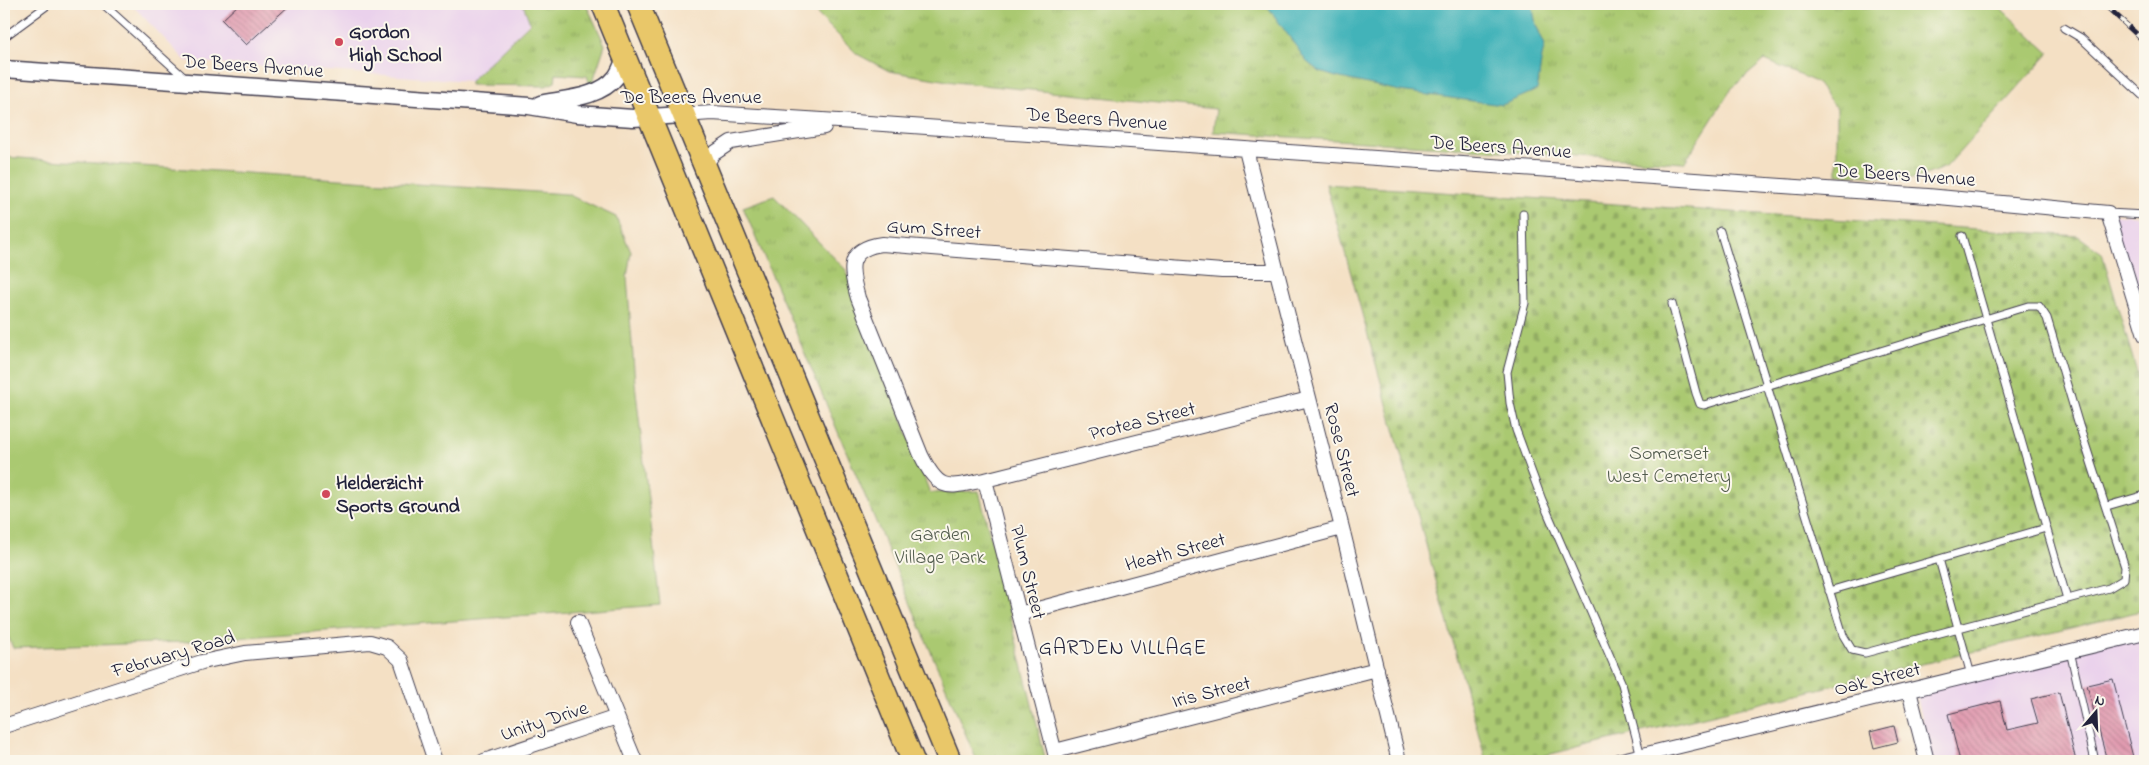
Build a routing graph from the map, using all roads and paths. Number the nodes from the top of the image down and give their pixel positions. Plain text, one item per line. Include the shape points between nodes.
1 (49, 4) edge
2 (103, 4) edge
3 (603, 4) edge
4 (638, 4) edge
5 (2064, 28) dead end
6 (4, 37) edge
7 (625, 59) junction
8 (4, 69) edge
9 (188, 81) junction
10 (2145, 98) edge
11 (529, 106) junction
12 (684, 115) junction
13 (649, 117) junction
14 (854, 122) junction
15 (1246, 150) junction
16 (704, 167) junction
17 (2108, 213) junction
18 (1523, 214) dead end
19 (2145, 215) edge
20 (1720, 231) dead end
21 (1962, 236) dead end
22 (1276, 271) junction
23 (1672, 304) dead end
24 (1985, 319) junction
25 (2145, 335) edge
26 (1767, 387) junction
27 (1309, 399) junction
28 (985, 480) junction
29 (2145, 495) edge
30 (2107, 506) junction
31 (1342, 528) junction
32 (2046, 528) junction
33 (1939, 559) junction
34 (1829, 592) junction
35 (2067, 599) junction
36 (1019, 614) junction
37 (578, 622) dead end
38 (1959, 628) junction
39 (2145, 633) edge
40 (2070, 651) junction
41 (1377, 669) junction
42 (1971, 675) junction
43 (1909, 691) junction
44 (617, 717) junction
45 (4, 726) edge
46 (1056, 756) edge
47 (1641, 756) junction
48 (435, 761) edge
49 (484, 761) edge
50 (635, 761) edge
51 (913, 761) edge
52 (950, 761) edge
53 (1399, 761) edge
54 (1618, 761) edge
55 (1927, 761) edge
56 (2095, 761) edge

1 - 6 lane
2 - 9 lane
3 - 7 highway
4 - 12 highway
5 - 10 lane via 2081,38
7 - 11 street, De Beers Avenue via 616,77 604,88
7 - 13 highway
8 - 9 street, De Beers Avenue
9 - 11 street, De Beers Avenue
11 - 13 street, De Beers Avenue via 577,114
12 - 13 street, De Beers Avenue
12 - 14 street, De Beers Avenue
12 - 16 highway
13 - 51 highway
14 - 15 street, De Beers Avenue
14 - 16 street, De Beers Avenue via 741,138 718,149
15 - 17 street, De Beers Avenue via 1918,196
15 - 22 street, Rose Street
16 - 52 highway
17 - 19 lane, De Beers Avenue
17 - 25 street
18 - 47 lane via 1525,303 1507,372 1510,403 1516,430 1542,500 1622,684
20 - 26 lane
21 - 24 lane
22 - 27 street, Rose Street
22 - 28 street, Gum Street via 1230,271 882,244 861,251 855,258 851,274 858,298 930,474 949,486
23 - 26 lane via 1700,404 1707,405
24 - 26 lane
24 - 30 lane via 2028,306 2039,306 2045,312
24 - 32 lane
26 - 34 lane
27 - 28 street, Protea Street
27 - 31 street, Rose Street
28 - 36 street, Plum Street
29 - 30 lane
30 - 35 lane via 2126,576 2118,585
31 - 36 street, Heath Street
31 - 41 street, Rose Street
32 - 33 lane
32 - 35 lane
33 - 34 lane
33 - 38 lane
34 - 38 lane via 1847,644 1858,652 1865,653
35 - 38 lane
36 - 46 street, Plum Street
37 - 44 street
38 - 42 lane
39 - 40 street, Oak Street
40 - 42 street, Oak Street
40 - 56 lane
41 - 46 street, Iris Street
41 - 53 street, Rose Street
42 - 43 street, Oak Street
43 - 47 street, Oak Street
43 - 55 street
44 - 49 street, Unity Drive
44 - 50 street
45 - 48 street, February Road via 228,656 370,642 387,647 401,660
47 - 54 street, Oak Street

